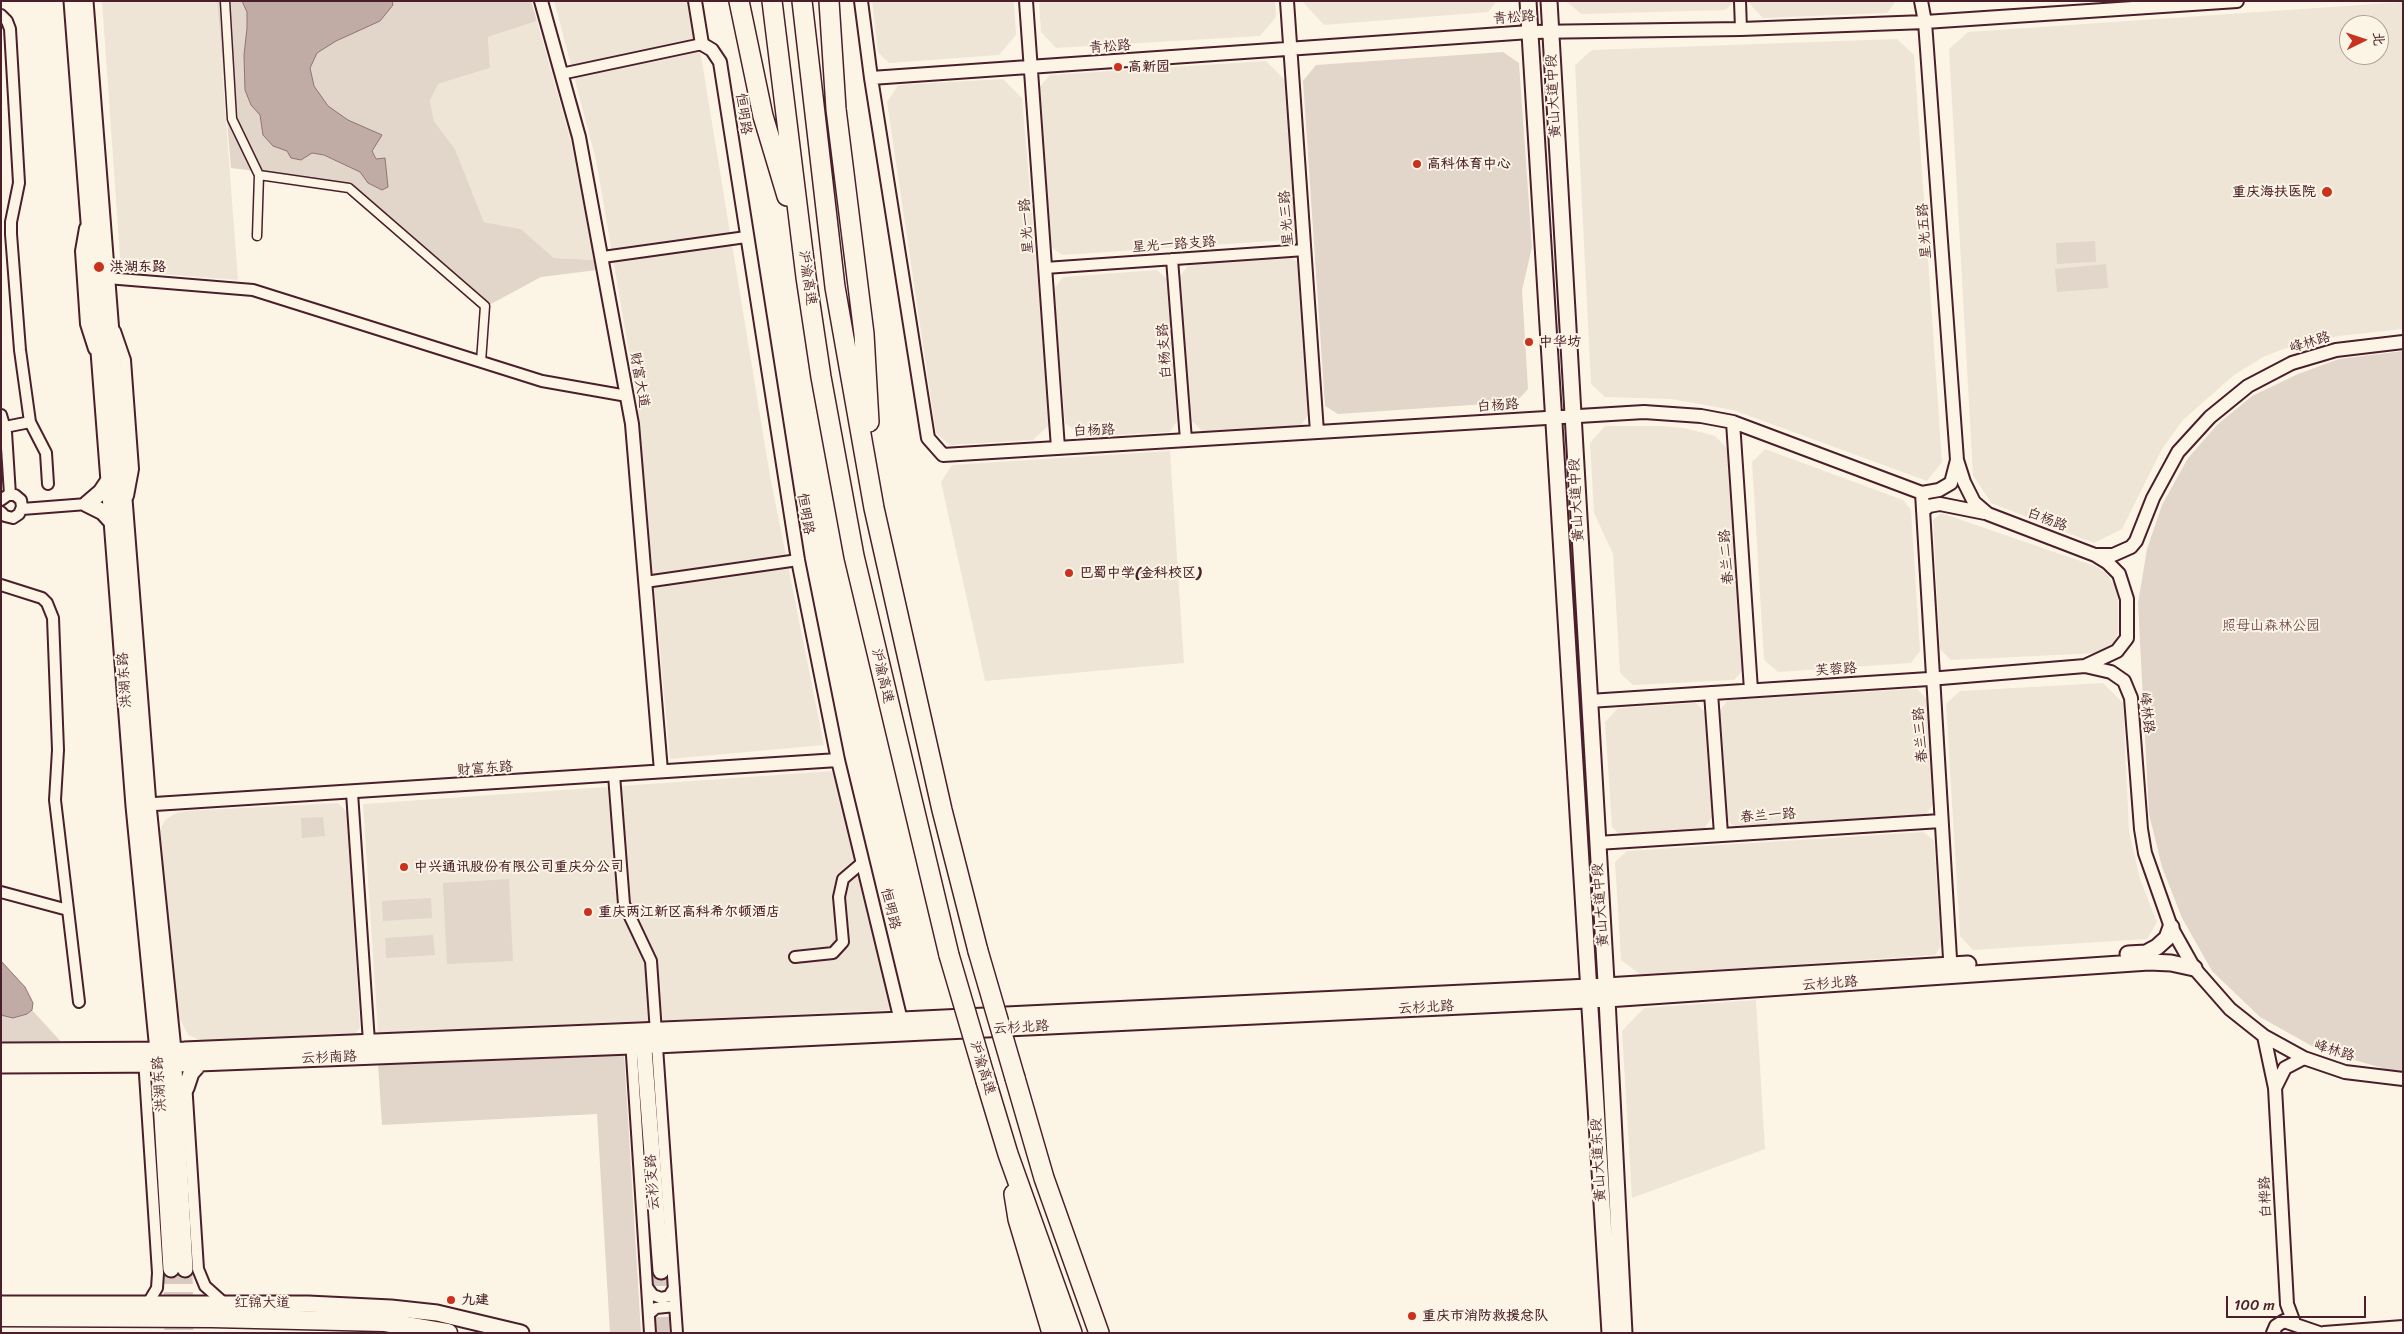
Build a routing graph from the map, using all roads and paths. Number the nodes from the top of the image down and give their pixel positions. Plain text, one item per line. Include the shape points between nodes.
1 (72, 1) edge
2 (85, 1) edge
3 (225, 1) edge
4 (541, 1) edge
5 (695, 1) edge
6 (739, 1) edge
7 (772, 1) edge
8 (802, 1) edge
9 (829, 1) edge
10 (861, 1) edge
11 (1026, 1) edge
12 (1287, 1) edge
13 (1528, 1) edge
14 (1549, 1) edge
15 (1740, 1) edge
16 (1921, 1) edge
17 (2237, 1) edge
18 (1, 15) edge
19 (1925, 22) junction
20 (1742, 29) junction
21 (1550, 31) junction
22 (1530, 32) junction
23 (702, 44) junction
24 (1291, 49) junction
25 (1030, 67) junction
26 (562, 74) junction
27 (871, 78) junction
28 (259, 175) junction
29 (257, 236) dead end
30 (746, 237) junction
31 (802, 243) junction
32 (1305, 250) junction
33 (603, 257) junction
34 (1172, 259) junction
35 (1045, 268) junction
36 (107, 278) junction
37 (2403, 342) edge
38 (481, 362) junction
39 (627, 396) junction
40 (1, 416) edge
41 (1572, 417) junction
42 (1554, 418) junction
43 (30, 422) junction
44 (1733, 422) junction
45 (5, 427) junction
46 (1317, 432) junction
47 (1186, 440) junction
48 (1058, 448) junction
49 (1957, 460) junction
50 (109, 480) junction
51 (48, 484) dead end
52 (1922, 493) junction
53 (6, 498) edge
54 (87, 504) junction
55 (22, 508) junction
56 (874, 508) junction
57 (1923, 511) junction
58 (2, 513) edge
59 (1988, 514) junction
60 (112, 523) junction
61 (2095, 555) junction
62 (798, 560) junction
63 (645, 582) junction
64 (1, 585) edge
65 (2086, 666) junction
66 (1932, 679) junction
67 (1751, 690) junction
68 (1711, 693) junction
69 (1589, 701) junction
70 (838, 760) junction
71 (661, 772) junction
72 (614, 775) junction
73 (352, 793) junction
74 (141, 805) junction
75 (1941, 820) junction
76 (1721, 834) junction
77 (1597, 843) junction
78 (863, 862) junction
79 (1, 892) edge
80 (68, 910) junction
81 (2171, 927) junction
82 (795, 957) dead end
83 (2194, 968) junction
84 (1951, 970) junction
85 (1607, 993) junction
86 (1589, 994) junction
87 (78, 1002) dead end
88 (903, 1026) junction
89 (2264, 1036) junction
90 (643, 1038) junction
91 (369, 1042) junction
92 (1, 1051) edge
93 (165, 1057) junction
94 (2304, 1058) junction
95 (200, 1063) junction
96 (1, 1065) edge
97 (2403, 1079) edge
98 (186, 1088) junction
99 (2275, 1088) junction
100 (1008, 1154) junction
101 (178, 1269) tunnel mouth
102 (661, 1271) tunnel mouth
103 (647, 1287) junction
104 (674, 1288) junction
105 (148, 1303) junction
106 (224, 1303) junction
107 (1, 1304) edge
108 (2287, 1304) junction
109 (676, 1306) junction
110 (649, 1314) junction
111 (1, 1317) edge
112 (2297, 1327) edge
113 (2403, 1327) edge
114 (2274, 1330) edge
115 (448, 1333) edge
116 (521, 1333) edge
117 (650, 1333) edge
118 (677, 1333) edge
119 (1052, 1333) edge
120 (1072, 1333) edge
121 (1099, 1333) edge
122 (1610, 1333) edge
123 (1624, 1333) edge
124 (2319, 1333) edge
125 (2324, 1333) edge

1 - 50 main road, 洪湖东路
2 - 36 main road, 洪湖东路
3 - 28 street via 232,119
4 - 26 street, 财富大道
5 - 23 street
6 - 31 highway via 763,116
7 - 31 highway, 沪渝高速
8 - 56 highway, 沪渝高速 via 835,287
9 - 56 highway via 836,108 864,334
10 - 27 street
11 - 25 street, 星光一路
12 - 24 street, 星光三路
13 - 22 main road, 黄山大道中段
14 - 21 main road, 黄山大道中段
15 - 20 street
16 - 19 street, 星光五路
17 - 19 street, 青松路
18 - 43 street via 10,29 19,183 10,234
19 - 20 street, 青松路
19 - 49 street, 星光五路
20 - 21 street, 青松路
21 - 22 street, 青松路
21 - 41 main road, 黄山大道中段
22 - 24 street, 青松路
22 - 42 main road, 黄山大道中段
23 - 26 street
23 - 30 street, 恒明路 via 712,50 720,62
24 - 25 street, 青松路
24 - 32 street, 星光三路
25 - 27 street, 青松路
25 - 35 street, 星光一路
26 - 33 street, 财富大道 via 579,137
27 - 48 street, 白杨路 via 928,438 943,455
28 - 29 street
28 - 38 street via 349,188 485,306
30 - 33 street
30 - 62 street, 恒明路
31 - 100 highway, 沪渝高速, bridge via 821,377 854,556 949,955
32 - 34 street, 星光一路支路
32 - 46 street, 星光三路
33 - 39 street, 财富大道
34 - 35 street, 星光一路支路
34 - 47 street, 白杨支路
35 - 48 street, 星光一路
36 - 38 street via 253,290
36 - 74 main road, 洪湖东路
37 - 61 street, 峰林路 via 2336,350 2292,363 2248,386 2210,417 2178,452 2131,547 2112,555
38 - 39 street via 542,382
39 - 63 street, 财富大道
40 - 45 street
41 - 42 street, 白杨路
41 - 44 street, 白杨路 via 1667,413
41 - 69 main road, 黄山大道中段
42 - 46 street, 白杨路
42 - 86 main road, 黄山大道中段
43 - 45 street
43 - 51 street via 46,453
44 - 52 street, 白杨路
44 - 67 street, 春兰二路
45 - 53 street
46 - 47 street, 白杨路
47 - 48 street, 白杨路
49 - 52 street via 1951,483 1939,490
49 - 59 street, 白杨路 via 1971,497
50 - 54 main road via 102,492
50 - 60 main road, 洪湖东路
52 - 57 street, 春兰三路
53 - 55 street via 15,495 21,500
54 - 55 street
54 - 60 main road via 103,512
55 - 58 street via 12,518
56 - 121 highway, 沪渝高速, bridge via 938,792 978,951 1044,1178
57 - 59 street, 白杨路 via 1940,504
57 - 66 street, 春兰三路
59 - 61 street, 白杨路
60 - 74 main road, 洪湖东路
61 - 65 street via 2114,568 2123,582 2128,632 2123,646 2117,651
62 - 63 street
62 - 70 street, 恒明路
63 - 71 street, 财富大道
64 - 80 street via 42,598 53,618 58,750 55,800
65 - 66 street, 芙蓉路
65 - 81 street, 峰林路 via 2118,676 2131,698 2145,853
66 - 67 street, 芙蓉路
66 - 75 street, 春兰三路
67 - 68 street, 芙蓉路
68 - 69 street, 芙蓉路
68 - 76 street
69 - 77 main road, 黄山大道中段
70 - 71 street, 财富东路
70 - 78 street, 恒明路
71 - 72 street, 财富东路
72 - 73 street, 财富东路
72 - 90 street via 624,904 650,961
73 - 74 street, 财富东路
73 - 91 street
74 - 93 main road, 洪湖东路
75 - 76 street, 春兰一路
75 - 84 street, 春兰三路
76 - 77 street, 春兰一路
77 - 85 main road, 黄山大道中段
78 - 82 street via 843,879 839,897 843,942 834,953
78 - 88 street, 恒明路
79 - 80 street
80 - 87 street
81 - 83 street, 峰林路
81 - 84 main road, 云杉北路 via 2167,938 2146,953
83 - 84 main road, 云杉北路 via 2149,962
83 - 89 street, 峰林路 via 2230,1009
84 - 85 main road, 云杉北路
85 - 86 main road, 云杉北路
85 - 123 main road, 黄山大道东段
86 - 88 main road, 云杉北路
86 - 122 main road, 黄山大道东段
88 - 90 main road, 云杉北路
89 - 94 street, 峰林路
89 - 99 street, 白桦路
90 - 91 main road, 云杉南路
90 - 95 main road, 云杉南路
90 - 102 main road
90 - 103 street, 云杉支路
90 - 104 street, 云杉支路
91 - 93 main road, 云杉南路
92 - 93 main road, 云杉南路
93 - 95 main road, 云杉南路
93 - 96 main road, 云杉南路
93 - 98 street, 洪湖东路
93 - 101 main road, 洪湖东路
93 - 105 street, 洪湖东路 via 157,1288
94 - 97 street, 峰林路 via 2345,1072
94 - 99 street via 2285,1068
95 - 98 main road via 191,1073
98 - 106 street, 洪湖东路 via 198,1269 205,1286
99 - 108 street, 白桦路
100 - 119 highway via 1018,1219
100 - 120 highway, 沪渝高速
103 - 104 street via 653,1295 661,1298 669,1296
103 - 110 street, 云杉支路
104 - 109 street, 云杉支路
105 - 106 main road, 红锦大道
105 - 107 main road, 红锦大道
106 - 116 main road, 红锦大道 via 391,1308 437,1313
108 - 112 street
108 - 114 street
109 - 110 street via 656,1308
109 - 118 street, 云杉支路
110 - 117 street, 云杉支路
111 - 115 highway, 红锦大道 via 384,1322
112 - 114 street
112 - 124 street
113 - 125 street

